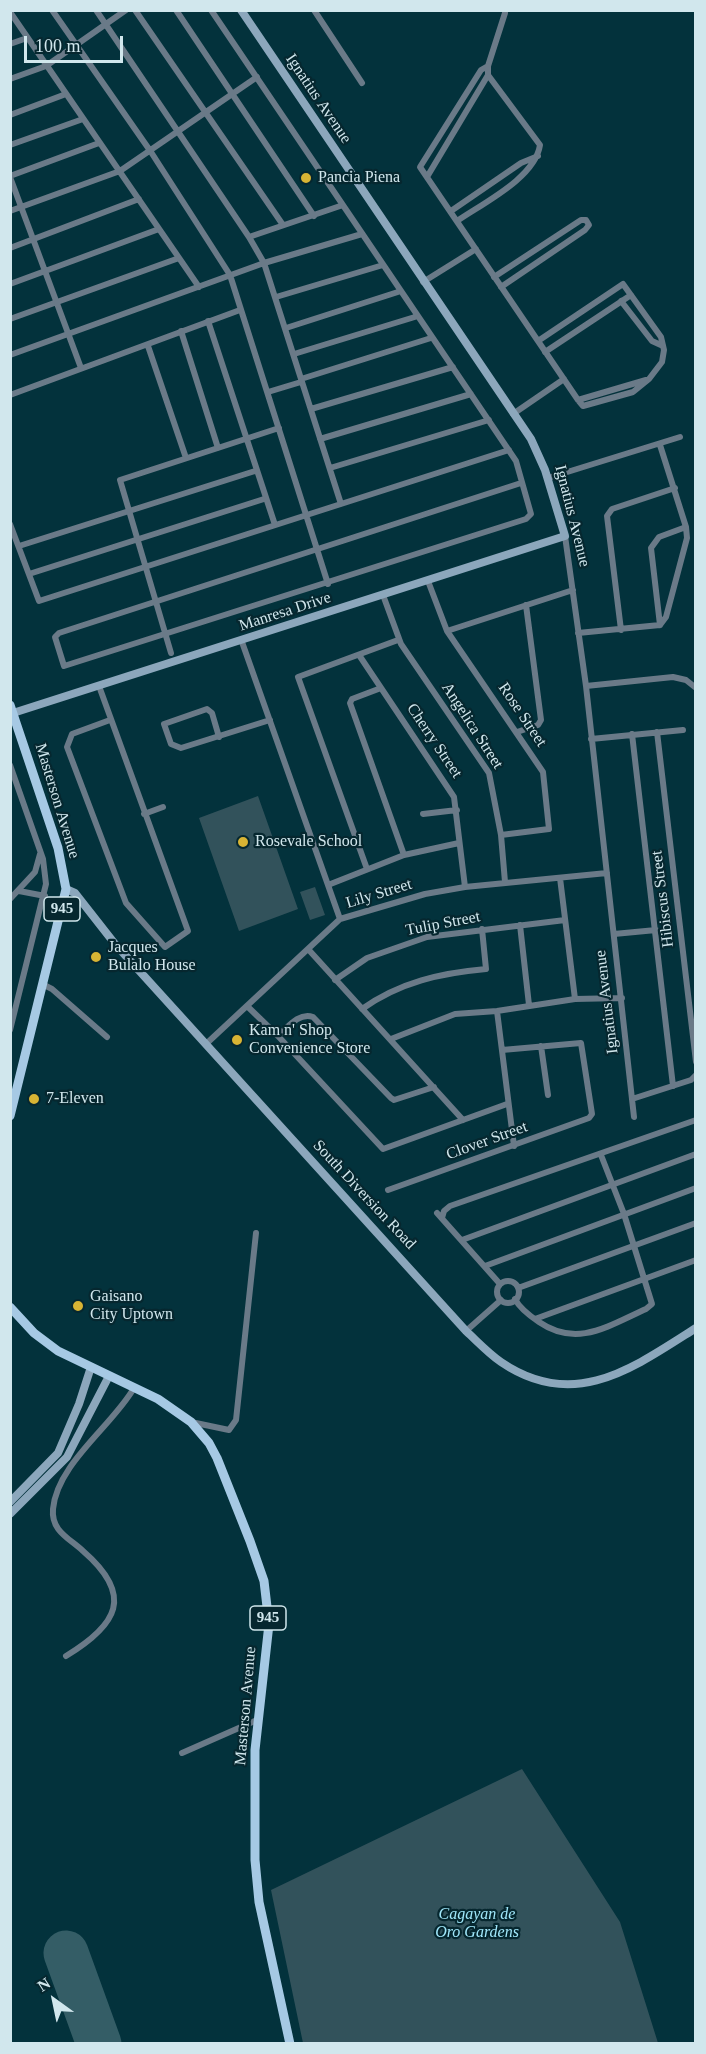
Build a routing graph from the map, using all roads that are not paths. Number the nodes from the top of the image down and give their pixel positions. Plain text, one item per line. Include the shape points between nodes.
1 (52, 10) edge
2 (96, 10) edge
3 (126, 10) edge
4 (135, 10) edge
5 (176, 10) edge
6 (211, 10) edge
7 (241, 10) edge
8 (314, 10) edge
9 (10, 12) edge
10 (505, 13) dead end
11 (105, 24) junction
12 (27, 38) junction
13 (10, 44) edge
14 (75, 45) junction
15 (46, 66) junction
16 (489, 66) junction
17 (488, 75) junction
18 (257, 78) junction
19 (10, 79) edge
20 (362, 82) dead end
21 (66, 94) junction
22 (233, 94) junction
23 (206, 113) junction
24 (10, 115) edge
25 (83, 119) junction
26 (179, 132) junction
27 (99, 143) junction
28 (10, 145) edge
29 (151, 152) junction
30 (539, 156) junction
31 (120, 171) junction
32 (10, 176) edge
33 (427, 177) junction
34 (139, 200) junction
35 (343, 206) junction
36 (22, 207) junction
37 (450, 211) junction
38 (10, 212) edge
39 (314, 216) junction
40 (457, 221) junction
41 (283, 225) junction
42 (159, 229) junction
43 (362, 234) junction
44 (249, 237) junction
45 (34, 239) junction
46 (10, 248) edge
47 (476, 249) junction
48 (179, 258) junction
49 (264, 263) junction
50 (383, 265) junction
51 (45, 270) junction
52 (230, 275) junction
53 (494, 277) junction
54 (423, 282) junction
55 (10, 284) edge
56 (199, 287) junction
57 (501, 287) junction
58 (401, 291) junction
59 (631, 295) junction
60 (276, 297) junction
61 (57, 301) junction
62 (621, 301) junction
63 (240, 310) junction
64 (418, 316) junction
65 (10, 319) edge
66 (208, 321) junction
67 (286, 328) junction
68 (181, 331) junction
69 (68, 333) junction
70 (431, 338) junction
71 (538, 341) junction
72 (663, 345) junction
73 (148, 346) junction
74 (545, 352) junction
75 (294, 354) junction
76 (10, 355) edge
77 (453, 367) junction
78 (81, 368) junction
79 (564, 379) junction
80 (301, 380) junction
81 (268, 392) junction
82 (471, 394) junction
83 (10, 395) edge
84 (311, 410) junction
85 (513, 414) junction
86 (489, 420) junction
87 (279, 428) junction
88 (680, 437) dead end
89 (320, 439) junction
90 (246, 440) junction
91 (660, 445) junction
92 (218, 448) junction
93 (509, 450) junction
94 (186, 458) junction
95 (330, 468) junction
96 (255, 471) junction
97 (548, 478) junction
98 (521, 483) junction
99 (675, 488) junction
100 (264, 499) junction
101 (341, 504) junction
102 (128, 512) junction
103 (307, 515) junction
104 (10, 524) edge
105 (275, 525) junction
106 (686, 527) junction
107 (565, 536) junction
108 (136, 540) junction
109 (19, 546) junction
110 (318, 549) junction
111 (145, 567) junction
112 (29, 574) junction
113 (428, 581) junction
114 (328, 584) junction
115 (573, 590) junction
116 (383, 595) junction
117 (156, 601) junction
118 (526, 605) junction
119 (660, 625) junction
120 (621, 630) junction
121 (447, 631) junction
122 (578, 633) junction
123 (166, 636) junction
124 (398, 640) junction
125 (242, 642) junction
126 (171, 653) dead end
127 (359, 656) junction
128 (99, 686) junction
129 (586, 686) junction
130 (381, 688) junction
131 (696, 688) edge
132 (12, 709) edge
133 (110, 720) junction
134 (270, 720) junction
135 (683, 730) dead end
136 (517, 732) junction
137 (657, 732) junction
138 (632, 734) junction
139 (219, 736) junction
140 (591, 740) junction
141 (10, 765) edge
142 (551, 771) dead end
143 (543, 772) junction
144 (14, 784) edge
145 (163, 807) dead end
146 (457, 810) junction
147 (144, 814) junction
148 (423, 814) dead end
149 (501, 836) junction
150 (459, 843) junction
151 (40, 850) junction
152 (404, 855) junction
153 (368, 869) junction
154 (607, 873) junction
155 (560, 878) junction
156 (505, 882) junction
157 (328, 885) junction
158 (465, 887) junction
159 (66, 889) junction
160 (19, 891) junction
161 (45, 896) junction
162 (10, 899) edge
163 (340, 920) junction
164 (565, 920) junction
165 (520, 925) junction
166 (482, 929) junction
167 (656, 930) junction
168 (614, 934) junction
169 (308, 950) junction
170 (335, 980) junction
171 (687, 983) junction
172 (696, 983) edge
173 (44, 986) junction
174 (622, 998) junction
175 (575, 999) junction
176 (529, 1005) junction
177 (247, 1006) junction
178 (362, 1009) junction
179 (496, 1011) junction
180 (13, 1013) edge
181 (10, 1030) edge
182 (278, 1036) junction
183 (107, 1037) dead end
184 (391, 1039) junction
185 (206, 1044) junction
186 (541, 1046) junction
187 (502, 1050) junction
188 (696, 1062) edge
189 (695, 1076) edge
190 (673, 1086) junction
191 (434, 1087) junction
192 (548, 1095) dead end
193 (632, 1099) junction
194 (507, 1104) junction
195 (10, 1116) edge
196 (634, 1117) dead end
197 (463, 1120) junction
198 (696, 1120) edge
199 (514, 1146) junction
200 (696, 1154) edge
201 (601, 1155) junction
202 (612, 1185) junction
203 (696, 1188) edge
204 (388, 1190) dead end
205 (624, 1214) junction
206 (696, 1223) edge
207 (256, 1233) dead end
208 (462, 1240) junction
209 (634, 1246) junction
210 (696, 1260) edge
211 (484, 1266) junction
212 (644, 1278) junction
213 (500, 1284) junction
214 (518, 1288) junction
215 (515, 1299) junction
216 (501, 1300) junction
217 (10, 1307) edge
218 (534, 1319) junction
219 (696, 1329) edge
220 (466, 1331) junction
221 (91, 1367) junction
222 (109, 1376) junction
223 (134, 1388) junction
224 (80, 1404) junction
225 (93, 1411) junction
226 (191, 1422) junction
227 (65, 1442) junction
228 (74, 1447) junction
229 (10, 1502) edge
230 (10, 1514) edge
231 (66, 1656) dead end
232 (257, 1720) junction
233 (182, 1754) dead end
234 (290, 2043) edge

1 - 14 street
2 - 11 street
3 - 11 street
4 - 23 street
5 - 22 street
6 - 18 street
7 - 54 street, Ignatius Avenue
8 - 20 street
9 - 12 street
10 - 16 street
11 - 14 street
11 - 26 street
12 - 13 street
12 - 15 street
14 - 15 street
14 - 29 street
15 - 19 street
15 - 21 street
16 - 17 street
16 - 33 street via 481,70 420,165
17 - 30 street via 540,145
17 - 33 street
18 - 22 street
18 - 35 street
21 - 24 street
21 - 25 street
22 - 23 street
22 - 39 street
23 - 26 street
23 - 41 street
25 - 27 street
25 - 28 street
26 - 29 street
26 - 44 street
27 - 31 street
27 - 32 street
29 - 31 street
29 - 52 street
30 - 37 street via 521,163
30 - 40 street via 528,171
31 - 34 street
31 - 36 street
32 - 36 street
33 - 37 street
34 - 42 street
34 - 45 street
35 - 39 street
35 - 43 street
36 - 38 street
36 - 45 street
37 - 40 street
39 - 41 street
40 - 47 street
41 - 44 street
42 - 48 street
42 - 51 street
43 - 49 street
43 - 50 street
44 - 49 street
45 - 46 street
45 - 51 street
47 - 53 street
47 - 54 street
48 - 56 street
48 - 61 street
49 - 52 street
49 - 60 street
50 - 58 street
50 - 60 street
51 - 55 street
51 - 61 street
52 - 56 street
52 - 63 street
53 - 57 street
53 - 57 street via 586,220 589,225 585,230
54 - 85 street, Ignatius Avenue
56 - 69 street
57 - 71 street
58 - 64 street
58 - 67 street
59 - 62 street
59 - 71 street via 623,284
59 - 72 street
60 - 67 street
61 - 65 street
61 - 69 street
62 - 72 street via 652,341
62 - 74 street
63 - 66 street
63 - 81 street
64 - 70 street
64 - 75 street
66 - 68 street
66 - 90 street
67 - 75 street
68 - 73 street
68 - 92 street
69 - 76 street
69 - 78 street
70 - 77 street
70 - 80 street
71 - 74 street
72 - 79 street via 662,362 633,392 583,406
73 - 78 street
73 - 94 street
74 - 79 street
75 - 80 street
77 - 82 street
77 - 84 street
78 - 83 street
79 - 85 street
80 - 81 street
80 - 84 street
81 - 87 street
82 - 86 street
82 - 89 street
84 - 89 street
85 - 97 street, Ignatius Avenue via 537,449
86 - 93 street
86 - 95 street
87 - 90 street
87 - 103 street
88 - 91 street
89 - 95 street
90 - 92 street
90 - 96 street
91 - 97 street
91 - 99 street
92 - 94 street
93 - 98 street via 519,468
93 - 101 street
94 - 102 street via 121,478
95 - 101 street
96 - 100 street
96 - 102 street
97 - 107 street, Ignatius Avenue
98 - 110 street
98 - 114 street via 531,514 528,518
99 - 106 street
99 - 120 street via 612,509 606,516
100 - 105 street
100 - 108 street
101 - 103 street
102 - 108 street
102 - 109 street
103 - 105 street
103 - 110 street
104 - 109 street
105 - 111 street
106 - 119 street via 687,538 666,617
106 - 119 street via 659,537 651,548
107 - 113 street, Manresa Drive
107 - 115 street, Ignatius Avenue
108 - 111 street
108 - 112 street
109 - 112 street
110 - 114 street
110 - 117 street
111 - 112 street via 39,601
111 - 117 street
113 - 116 street, Manresa Drive
113 - 121 street, Rose Street
114 - 123 street
115 - 118 street
115 - 122 street, Ignatius Avenue
116 - 124 street, Angelica Street
116 - 125 street, Manresa Drive
117 - 123 street
117 - 123 street via 59,633 56,643 67,667
118 - 121 street
118 - 136 street via 541,720 538,725
119 - 120 street
120 - 122 street
121 - 136 street, Rose Street
122 - 129 street, Ignatius Avenue
123 - 126 street
124 - 127 street
124 - 149 street, Angelica Street via 489,773
125 - 128 street, Manresa Drive
125 - 134 street
127 - 130 street, Cherry Street
127 - 153 street via 298,677
128 - 132 street, Manresa Drive
128 - 133 street
129 - 131 street via 673,677
129 - 140 street, Ignatius Avenue
130 - 146 street, Cherry Street via 448,785
130 - 152 street via 350,700
132 - 159 main road, Masterson Avenue / 945 via 55,838
133 - 147 street
133 - 147 street via 72,734 67,747 126,903 165,947 188,931
134 - 139 street
134 - 157 street
135 - 137 street
136 - 143 street, Rose Street
137 - 138 street
137 - 171 street, Hibiscus Street
138 - 140 street
138 - 167 street
139 - 139 street via 207,709 165,722 174,747
140 - 154 street, Ignatius Avenue
141 - 144 street
142 - 143 street
143 - 149 street, Rose Street via 549,829
144 - 151 street
145 - 147 street
146 - 148 street
146 - 150 street, Cherry Street
149 - 156 street, Angelica Street
150 - 152 street
150 - 158 street, Cherry Street
151 - 160 street via 35,872
151 - 161 street
152 - 153 street
153 - 157 street
154 - 155 street, Lily Street
154 - 168 street, Ignatius Avenue
155 - 156 street, Lily Street
155 - 164 street
156 - 158 street, Lily Street
157 - 163 street
158 - 163 street, Lily Street via 425,894
159 - 173 main road, Masterson Avenue / 945
159 - 185 street, South Diversion Road via 75,893 115,944
160 - 161 street
160 - 162 street
161 - 180 street
163 - 169 street, Lily Street
164 - 165 street, Tulip Street
164 - 175 street
165 - 166 street, Tulip Street
165 - 176 street
166 - 170 street, Tulip Street via 427,937 367,958
166 - 178 street via 486,969 421,980 392,990
167 - 168 street
167 - 190 street
168 - 174 street, Ignatius Avenue
169 - 170 street
169 - 177 street, Lily Street
170 - 178 street
171 - 172 street
171 - 188 street, Hibiscus Street
173 - 183 street
173 - 195 main road, Masterson Avenue / 945
174 - 175 street
174 - 193 street, Ignatius Avenue
175 - 176 street
176 - 179 street
177 - 182 street
177 - 185 street, Lily Street
178 - 184 street
179 - 184 street via 446,1016
179 - 187 street
180 - 181 street
182 - 191 street via 300,1017 313,1017 390,1098
182 - 197 street via 383,1149
184 - 191 street
185 - 220 street, South Diversion Road
186 - 187 street
186 - 192 street
186 - 199 street, Clover Street via 581,1043 592,1114
187 - 194 street
189 - 190 street
190 - 193 street
191 - 197 street
193 - 196 street, Ignatius Avenue
194 - 197 street
194 - 199 street
198 - 201 street
199 - 204 street, Clover Street
200 - 202 street
201 - 202 street
201 - 208 street via 450,1206 439,1216
202 - 205 street
202 - 208 street
203 - 205 street
205 - 209 street
205 - 211 street
206 - 209 street
207 - 226 street via 236,1420 229,1430
208 - 211 street
209 - 212 street
209 - 214 street
210 - 212 street
211 - 213 street
212 - 218 street
212 - 218 street via 651,1306 594,1332 559,1333
213 - 214 street via 508,1281
213 - 216 street via 497,1292
214 - 215 street
215 - 216 street
215 - 218 street
216 - 220 street
217 - 221 main road, Masterson Avenue / 945 via 43,1341
219 - 220 street, South Diversion Road via 621,1374 594,1383 563,1384 509,1367
221 - 222 main road, Masterson Avenue / 945
221 - 224 street
222 - 223 main road, Masterson Avenue / 945
222 - 225 street
223 - 226 main road, Masterson Avenue / 945
223 - 231 street via 56,1490 52,1516 55,1525 92,1560 116,1597 113,1612 101,1630
224 - 225 street
224 - 227 street
225 - 228 street
226 - 232 main road, Masterson Avenue / 945 via 217,1458 264,1581 268,1624
227 - 228 street
227 - 229 street via 50,1464
228 - 230 street
232 - 233 street
232 - 234 main road, Masterson Avenue / 945 via 253,1819 257,1885

